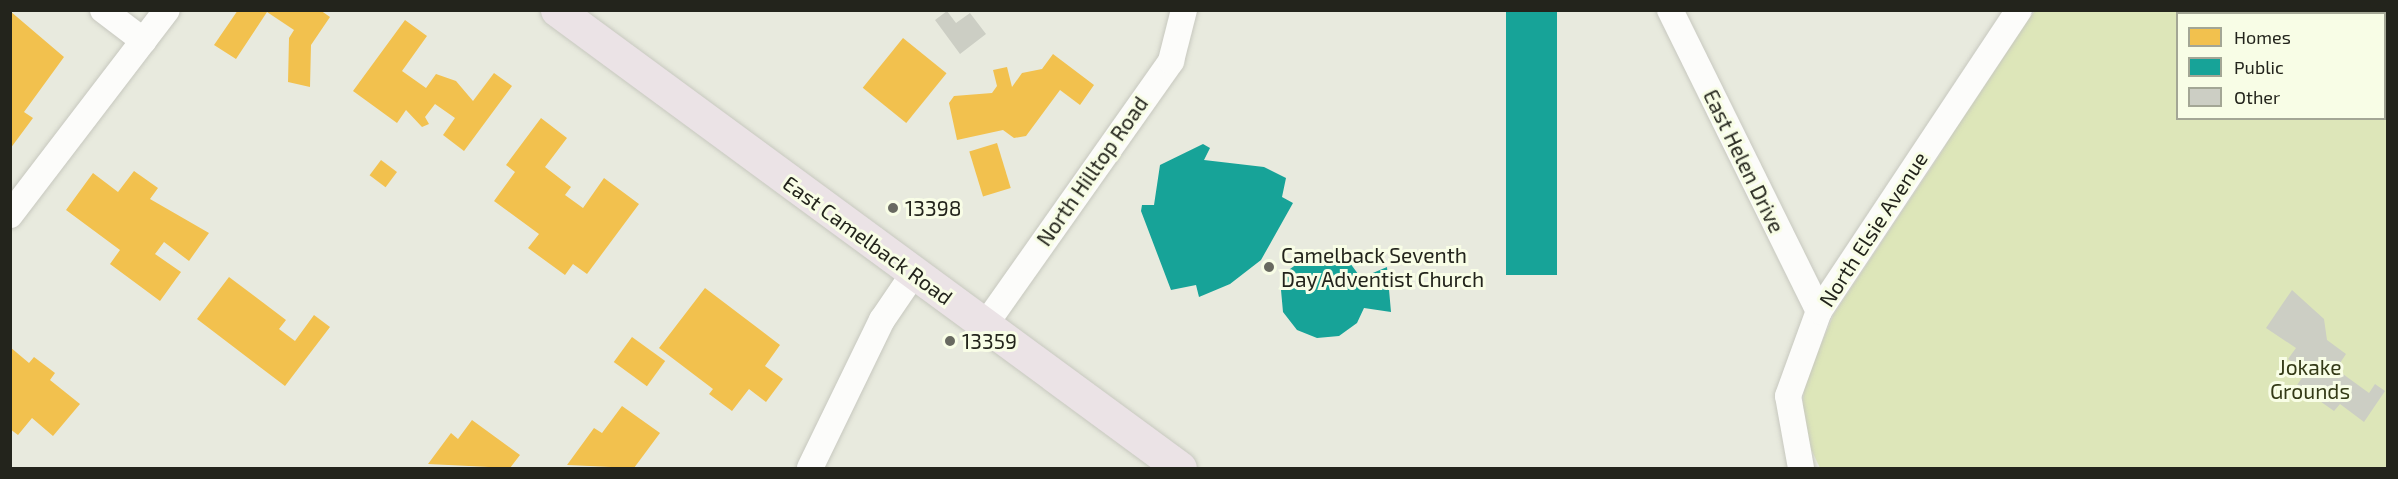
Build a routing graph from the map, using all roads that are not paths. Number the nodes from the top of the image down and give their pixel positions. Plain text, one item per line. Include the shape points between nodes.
1 (103, 10) edge
2 (167, 10) edge
3 (557, 10) edge
4 (1184, 10) edge
5 (1670, 10) edge
6 (2019, 10) edge
7 (144, 41) junction
8 (10, 216) edge
9 (914, 273) junction
10 (1819, 311) junction
11 (985, 325) junction
12 (810, 468) edge
13 (1180, 468) edge
14 (1801, 468) edge

1 - 7 street
2 - 7 street
3 - 9 main road, East Camelback Road
4 - 11 street, North Hilltop Road via 1171,61
5 - 10 street, East Helen Drive
6 - 10 street, North Elsie Avenue
7 - 8 street
9 - 11 main road, East Camelback Road
9 - 12 street via 882,320
10 - 14 street, North Elsie Avenue via 1788,396
11 - 13 main road, East Camelback Road

